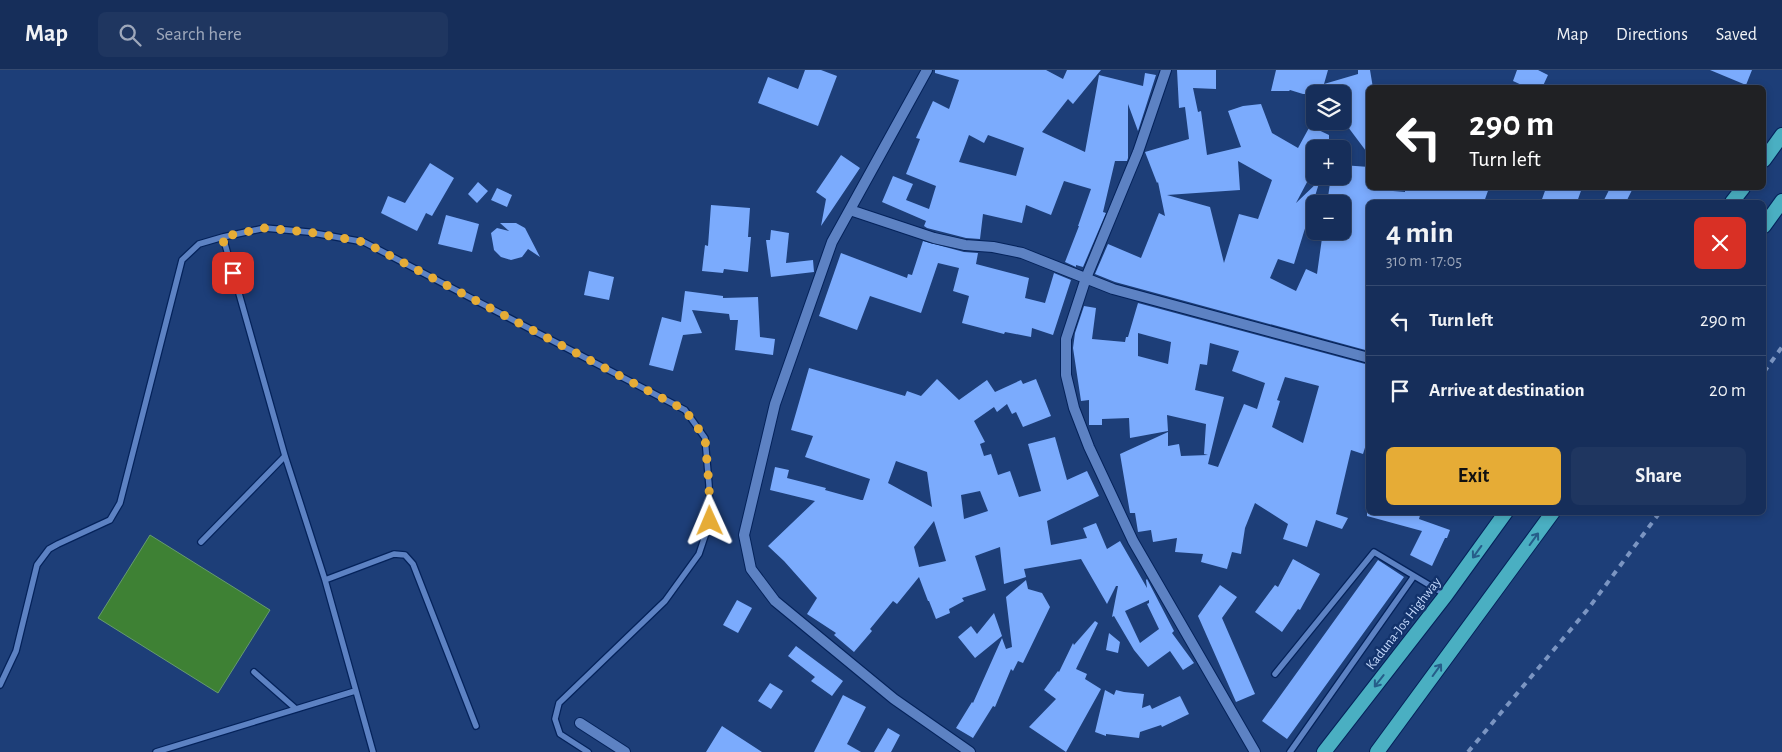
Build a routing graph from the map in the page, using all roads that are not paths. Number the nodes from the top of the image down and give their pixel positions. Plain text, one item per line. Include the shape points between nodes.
1 (927, 70) edge
2 (1166, 70) edge
3 (1782, 135) edge
4 (1766, 152) edge
5 (1741, 190) edge
6 (1734, 200) edge
7 (1782, 201) edge
8 (850, 210) junction
9 (1766, 223) edge
10 (222, 237) junction
11 (1086, 278) junction
12 (1366, 357) edge
13 (285, 456) junction
14 (1504, 515) edge
15 (1551, 515) edge
16 (201, 542) dead end
17 (1414, 576) junction
18 (325, 580) junction
19 (1446, 595) junction
20 (254, 672) dead end
21 (1275, 674) dead end
22 (0, 685) edge
23 (355, 691) junction
24 (296, 709) junction
25 (580, 723) dead end
26 (476, 726) dead end
27 (156, 752) edge
28 (373, 752) edge
29 (588, 752) edge
30 (626, 752) edge
31 (970, 752) edge
32 (1255, 752) edge
33 (1290, 752) edge
34 (1324, 752) edge
35 (1377, 752) edge

1 - 8 street
2 - 11 street via 1138,152
3 - 4 highway
5 - 6 highway
7 - 9 highway
8 - 11 street via 934,238 1022,253
8 - 31 street via 832,242 775,404 744,535 751,569 774,601 894,698
10 - 13 lane
10 - 22 lane via 199,244 182,260 120,503 110,520 49,549 37,564 16,651
10 - 29 lane via 265,228 364,242 685,410 705,438 710,521 699,554 666,601 559,703 555,719 560,734
11 - 12 street via 1113,289
11 - 32 street via 1066,339 1066,375 1074,408 1133,541
13 - 16 lane
13 - 18 lane
14 -> 19 highway, Kaduna-Jos Highway
35 -> 15 highway
17 - 19 lane
17 - 21 lane via 1374,552
17 - 33 lane
18 - 23 lane
18 - 26 lane via 394,554 405,555 413,564
19 -> 34 highway, Kaduna-Jos Highway
20 - 24 lane
23 - 24 lane
23 - 28 lane
24 - 27 lane
25 - 30 street

